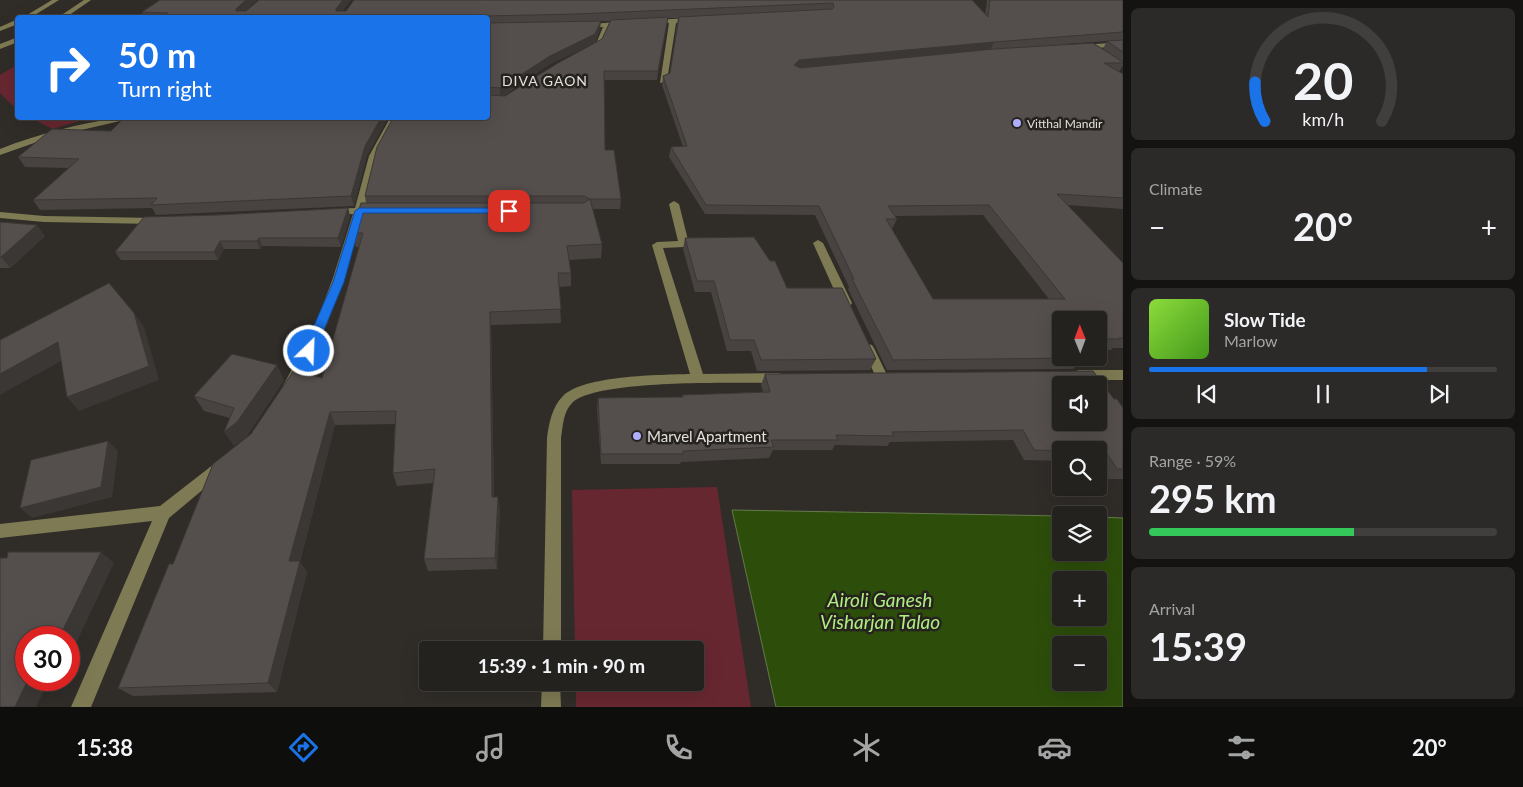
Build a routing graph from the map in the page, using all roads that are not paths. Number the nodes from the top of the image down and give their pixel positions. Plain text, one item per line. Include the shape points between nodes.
1 (56, 0) edge
2 (88, 0) edge
3 (29, 15) edge
4 (65, 15) edge
5 (702, 20) edge
6 (673, 21) junction
7 (15, 22) edge
8 (645, 22) edge
9 (636, 23) edge
10 (607, 24) junction
11 (576, 26) edge
12 (0, 29) edge
13 (15, 40) edge
14 (1123, 44) edge
15 (0, 46) edge
16 (1091, 47) junction
17 (1072, 48) edge
18 (584, 52) edge
19 (1098, 52) edge
20 (663, 81) edge
21 (117, 120) edge
22 (393, 120) edge
23 (0, 152) edge
24 (674, 204) dead end
25 (359, 211) junction
26 (379, 211) edge
27 (322, 213) edge
28 (0, 215) edge
29 (170, 220) edge
30 (818, 243) dead end
31 (852, 315) edge
32 (865, 342) edge
33 (1061, 375) edge
34 (1123, 375) edge
35 (1068, 376) edge
36 (863, 377) edge
37 (795, 378) edge
38 (1107, 378) edge
39 (698, 379) junction
40 (285, 393) edge
41 (230, 460) edge
42 (163, 513) junction
43 (0, 531) edge
44 (552, 641) edge
45 (551, 691) edge
46 (81, 707) edge
47 (551, 707) edge

1 - 3 street
2 - 4 street
5 - 6 street
6 - 8 street
6 - 20 street
7 - 12 street
9 - 10 street
10 - 11 street
10 - 18 street via 599,45
13 - 15 street
14 - 16 street
16 - 17 street
16 - 19 street
21 - 23 street via 82,126
22 - 25 street via 373,156
24 - 39 street via 684,244 657,245
25 - 26 street
25 - 27 street
25 - 40 street via 338,282 302,368
28 - 29 street via 44,219
30 - 31 street
32 - 36 street via 887,377
33 - 35 street
34 - 38 street
37 - 39 street
39 - 44 street via 589,387 570,397 557,414
41 - 42 street
42 - 43 street
42 - 46 street
45 - 47 street

